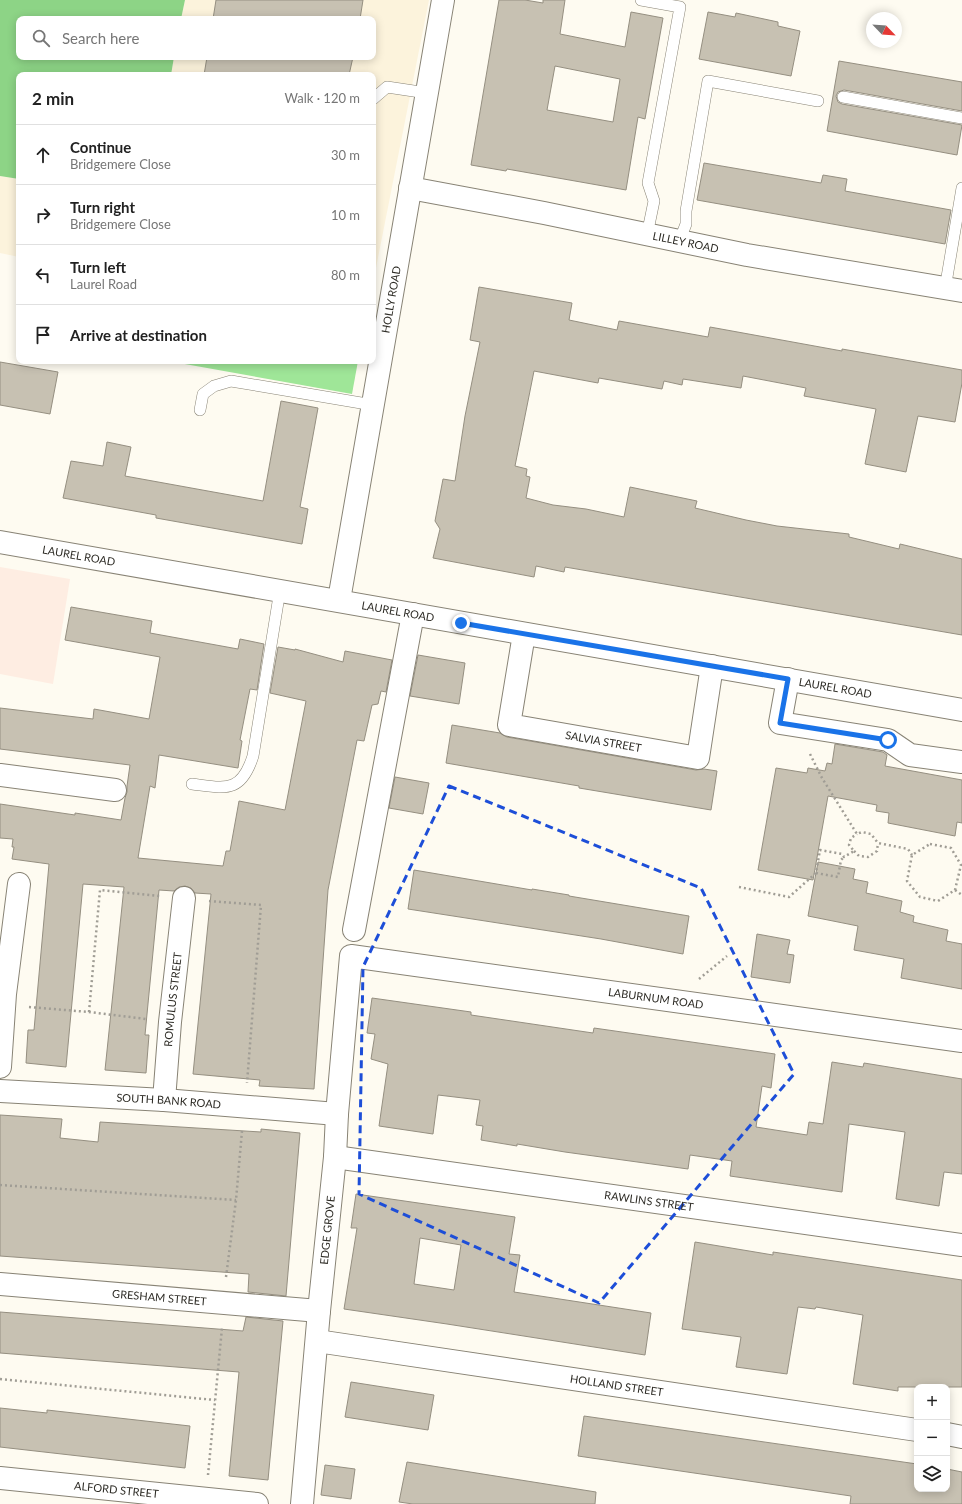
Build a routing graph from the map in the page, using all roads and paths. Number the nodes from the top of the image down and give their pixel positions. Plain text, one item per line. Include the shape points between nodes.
1 (443, 0) edge
2 (641, 0) edge
3 (427, 93) junction
4 (376, 96) edge
5 (843, 97) dead end
6 (818, 101) dead end
7 (962, 118) edge
8 (410, 188) junction
9 (962, 188) edge
10 (647, 235) junction
11 (679, 242) junction
12 (953, 290) edge
13 (374, 405) junction
14 (200, 410) dead end
15 (0, 542) edge
16 (280, 590) junction
17 (339, 600) junction
18 (413, 614) junction
19 (524, 634) junction
20 (712, 666) junction
21 (788, 679) junction
22 (962, 710) edge
23 (806, 727) junction
24 (962, 762) edge
25 (0, 774) edge
26 (192, 784) dead end
27 (115, 790) dead end
28 (857, 834) junction
29 (878, 843) junction
30 (854, 851) junction
31 (912, 855) junction
32 (844, 857) junction
33 (961, 865) edge
34 (816, 873) junction
35 (19, 884) dead end
36 (739, 887) dead end
37 (955, 890) junction
38 (962, 896) edge
39 (184, 898) dead end
40 (354, 930) dead end
41 (351, 956) joint
42 (727, 956) dead end
43 (692, 1003) junction
44 (4, 1005) junction
45 (170, 1022) junction
46 (962, 1041) edge
47 (0, 1068) edge
48 (0, 1091) edge
49 (164, 1100) junction
50 (245, 1106) junction
51 (337, 1114) junction
52 (335, 1157) junction
53 (0, 1184) edge
54 (236, 1200) junction
55 (962, 1245) edge
56 (0, 1284) edge
57 (224, 1303) junction
58 (319, 1311) junction
59 (317, 1341) junction
60 (0, 1379) edge
61 (215, 1400) junction
62 (914, 1430) edge
63 (950, 1435) edge
64 (962, 1437) edge
65 (0, 1478) edge
66 (205, 1498) junction
67 (257, 1504) edge
68 (302, 1504) edge

1 - 3 street, HOLLY ROAD
2 - 10 lane via 680,7 648,183 654,201
3 - 4 lane via 387,87
3 - 8 street, HOLLY ROAD
5 - 7 lane
6 - 11 lane via 708,81 686,224
8 - 10 street, LILLEY ROAD
8 - 13 street, HOLLY ROAD
9 - 12 lane
10 - 11 street, LILLEY ROAD
11 - 12 street, LILLEY ROAD
13 - 14 lane via 231,381 214,386 203,394
13 - 17 street, HOLLY ROAD
15 - 16 street, LAUREL ROAD
16 - 17 street, LAUREL ROAD
16 - 26 lane via 250,765 238,782 230,787
17 - 18 street, LAUREL ROAD
18 - 19 street, LAUREL ROAD
18 - 40 street
19 - 20 street, LAUREL ROAD
19 - 20 street, SALVIA STREET via 509,725 698,758
20 - 21 street, LAUREL ROAD
21 - 22 street, LAUREL ROAD
21 - 23 street via 780,723
23 - 24 street via 888,740 910,755
23 - 28 path via 806,745 822,778
25 - 27 street
28 - 29 path via 871,834
28 - 30 path via 851,838 850,845
29 - 30 path via 877,850 868,857 859,856
29 - 31 path via 908,849
30 - 32 path
31 - 33 path via 930,844 951,848
31 - 37 path via 907,881 920,897 938,901
32 - 34 path via 841,860 838,877
32 - 34 path via 842,854 820,850
33 - 37 path
34 - 36 path via 789,897
35 - 44 street
37 - 38 path
39 - 45 street, ROMULUS STREET
41 - 43 street, LABURNUM ROAD
41 - 51 street, EDGE GROVE
42 - 43 path via 695,982
43 - 46 street, LABURNUM ROAD
44 - 45 path
44 - 47 street
45 - 49 street, ROMULUS STREET
48 - 49 street, SOUTH BANK ROAD
49 - 50 street, SOUTH BANK ROAD
50 - 51 street, SOUTH BANK ROAD
50 - 54 path
51 - 52 street, EDGE GROVE
52 - 55 street, RAWLINS STREET
52 - 58 street, EDGE GROVE
53 - 54 path
54 - 57 path
56 - 57 street, GRESHAM STREET
57 - 58 street, GRESHAM STREET
57 - 61 path
58 - 59 street, EDGE GROVE
59 - 62 street, HOLLAND STREET
59 - 68 street, EDGE GROVE
60 - 61 path
61 - 66 path
63 - 64 street
65 - 66 street, ALFORD STREET
66 - 67 street, ALFORD STREET

